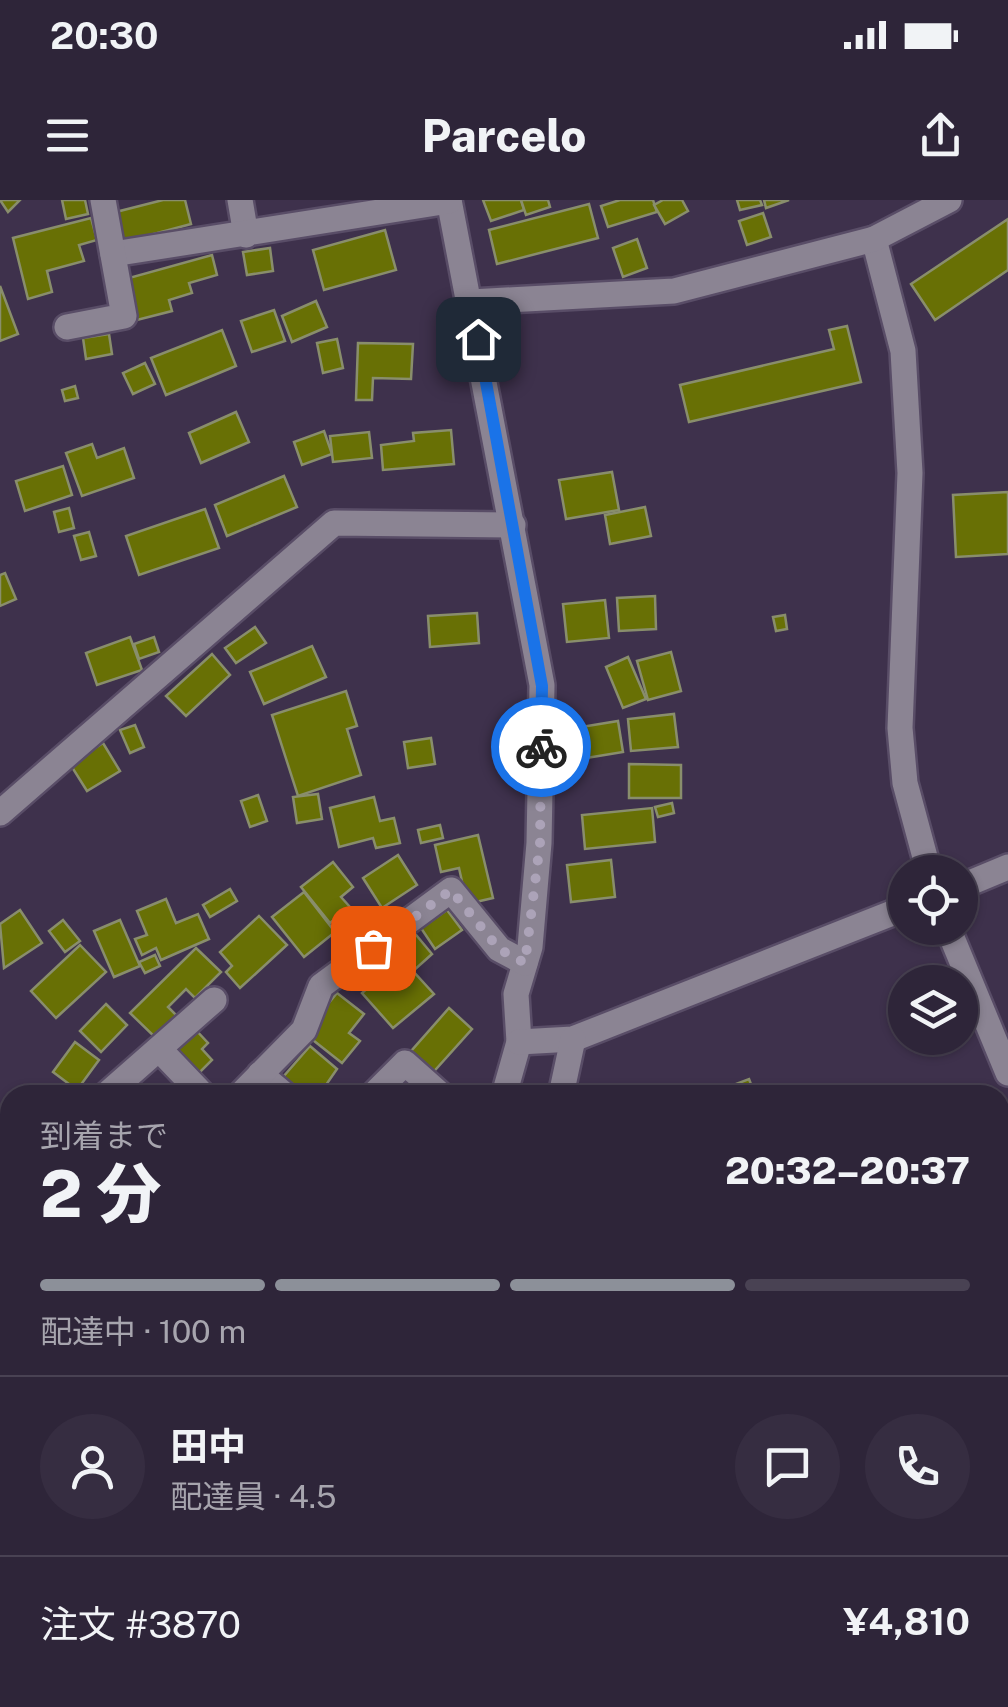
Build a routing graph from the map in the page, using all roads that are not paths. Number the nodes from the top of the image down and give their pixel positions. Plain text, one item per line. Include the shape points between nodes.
1 (103, 200) edge
2 (240, 200) edge
3 (449, 200) edge
4 (948, 200) edge
5 (246, 235) junction
6 (874, 239) junction
7 (113, 254) junction
8 (471, 302) junction
9 (67, 327) dead end
10 (512, 525) junction
11 (0, 814) edge
12 (924, 855) edge
13 (1008, 867) edge
14 (978, 879) edge
15 (888, 915) edge
16 (955, 945) edge
17 (525, 963) junction
18 (214, 1000) dead end
19 (573, 1039) junction
20 (518, 1042) junction
21 (158, 1048) junction
22 (1008, 1073) edge
23 (260, 1074) junction
24 (117, 1085) edge
25 (193, 1085) edge
26 (250, 1085) edge
27 (273, 1085) edge
28 (383, 1085) edge
29 (429, 1085) edge
30 (507, 1085) edge
31 (563, 1085) edge

1 - 7 street
2 - 5 street
3 - 5 street
3 - 8 street
4 - 6 street
5 - 7 street
6 - 8 street via 674,291
6 - 12 street via 903,351 910,473 900,728 905,784
7 - 9 street via 124,316
8 - 10 street
10 - 11 street via 334,523
10 - 17 street via 542,686 540,843
13 - 14 street
15 - 19 street
16 - 22 street
17 - 20 street via 516,994
17 - 23 street via 499,949 451,890 321,986 304,1030
18 - 21 street
19 - 20 street
19 - 31 street
20 - 30 street
21 - 24 street
21 - 25 street
23 - 26 street
23 - 27 street
28 - 29 street via 405,1063

